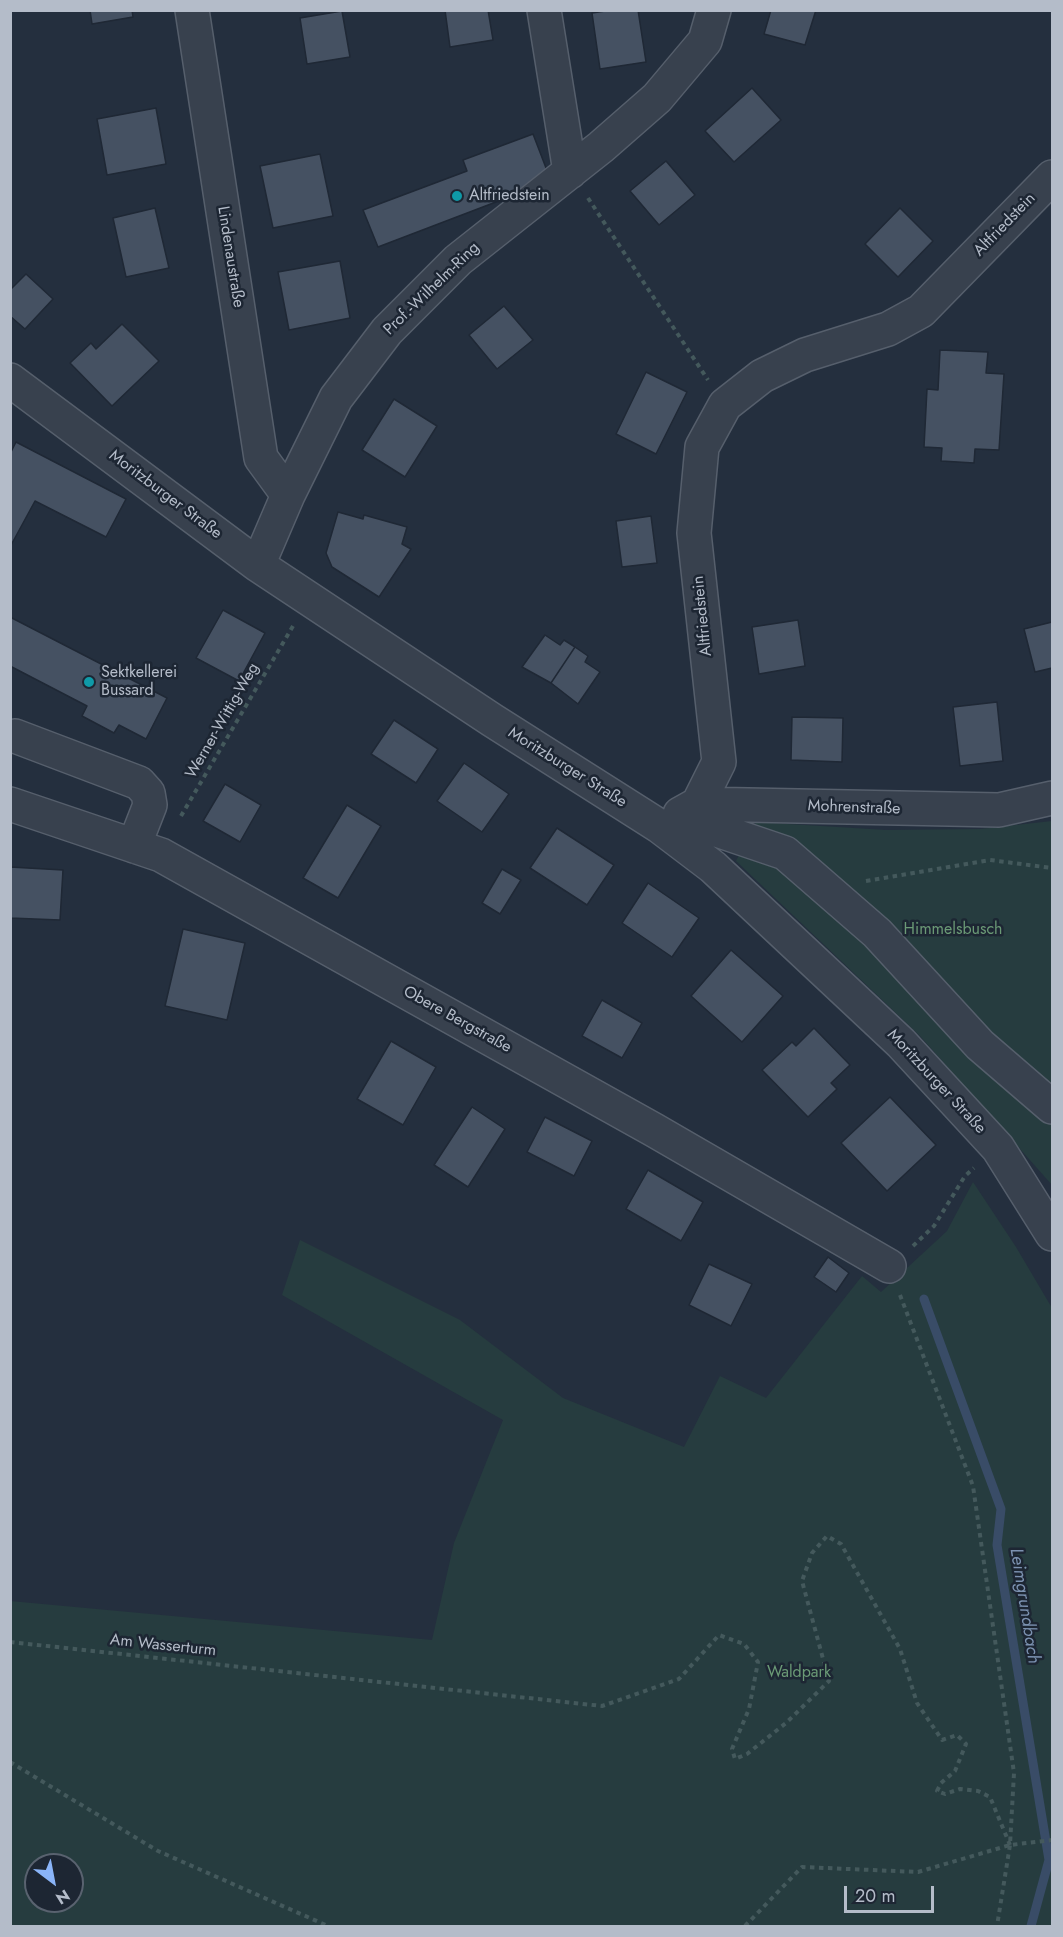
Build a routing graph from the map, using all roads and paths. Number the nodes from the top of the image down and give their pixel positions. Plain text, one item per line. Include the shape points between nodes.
1 (192, 10) edge
2 (544, 10) edge
3 (714, 10) edge
4 (570, 172) junction
5 (1053, 177) edge
6 (10, 380) edge
7 (725, 405) junction
8 (288, 495) junction
9 (258, 565) junction
10 (308, 599) junction
11 (15, 736) dead end
12 (1053, 798) edge
13 (10, 804) edge
14 (698, 804) junction
15 (659, 826) junction
16 (147, 850) junction
17 (1053, 868) edge
18 (825, 888) junction
19 (1053, 1107) edge
20 (964, 1176) dead end
21 (934, 1226) dead end
22 (1053, 1234) edge
23 (890, 1266) joint
24 (10, 1642) edge
25 (10, 1762) edge
26 (1051, 1840) edge
27 (1011, 1845) junction
28 (328, 1926) edge
29 (745, 1926) edge
30 (997, 1926) edge

1 - 8 street, Lindenaustraße via 261,458
2 - 4 street
3 - 4 street, Prof.-Wilhelm-Ring via 705,40 657,98
4 - 7 path
4 - 8 street, Prof.-Wilhelm-Ring via 458,260 387,331 336,398
5 - 7 street, Altfriedstein via 921,311 888,328 805,355 762,376
6 - 9 street, Moritzburger Straße
7 - 14 street, Altfriedstein via 702,447 697,487 694,533 719,762
8 - 9 street, Prof.-Wilhelm-Ring
9 - 10 street, Moritzburger Straße
10 - 15 street, Moritzburger Straße
10 - 16 path, Werner-Wittig-Weg via 169,837
11 - 16 street via 139,783 148,793 150,805
12 - 14 street, Mohrenstraße via 999,810
13 - 16 street, Obere Bergstraße
14 - 15 street
15 - 18 street via 717,830 785,853
15 - 22 street, Moritzburger Straße via 713,867 901,1042 998,1148
16 - 23 street, Obere Bergstraße via 654,1130
17 - 18 path via 990,861
18 - 19 street via 877,933 980,1045
20 - 21 path
23 - 27 path via 974,1486 1014,1773
24 - 27 path, Am Wasserturm via 602,1706 679,1679 719,1635 744,1644 758,1662 749,1709 732,1749 735,1759 786,1723 829,1681 802,1581 812,1553 827,1536 841,1544 900,1649 917,1703 942,1740 957,1735 966,1744 955,1771 937,1791 945,1794 968,1790 990,1797
25 - 28 path via 158,1851
26 - 27 path
27 - 29 path via 918,1872 802,1867
27 - 30 path

